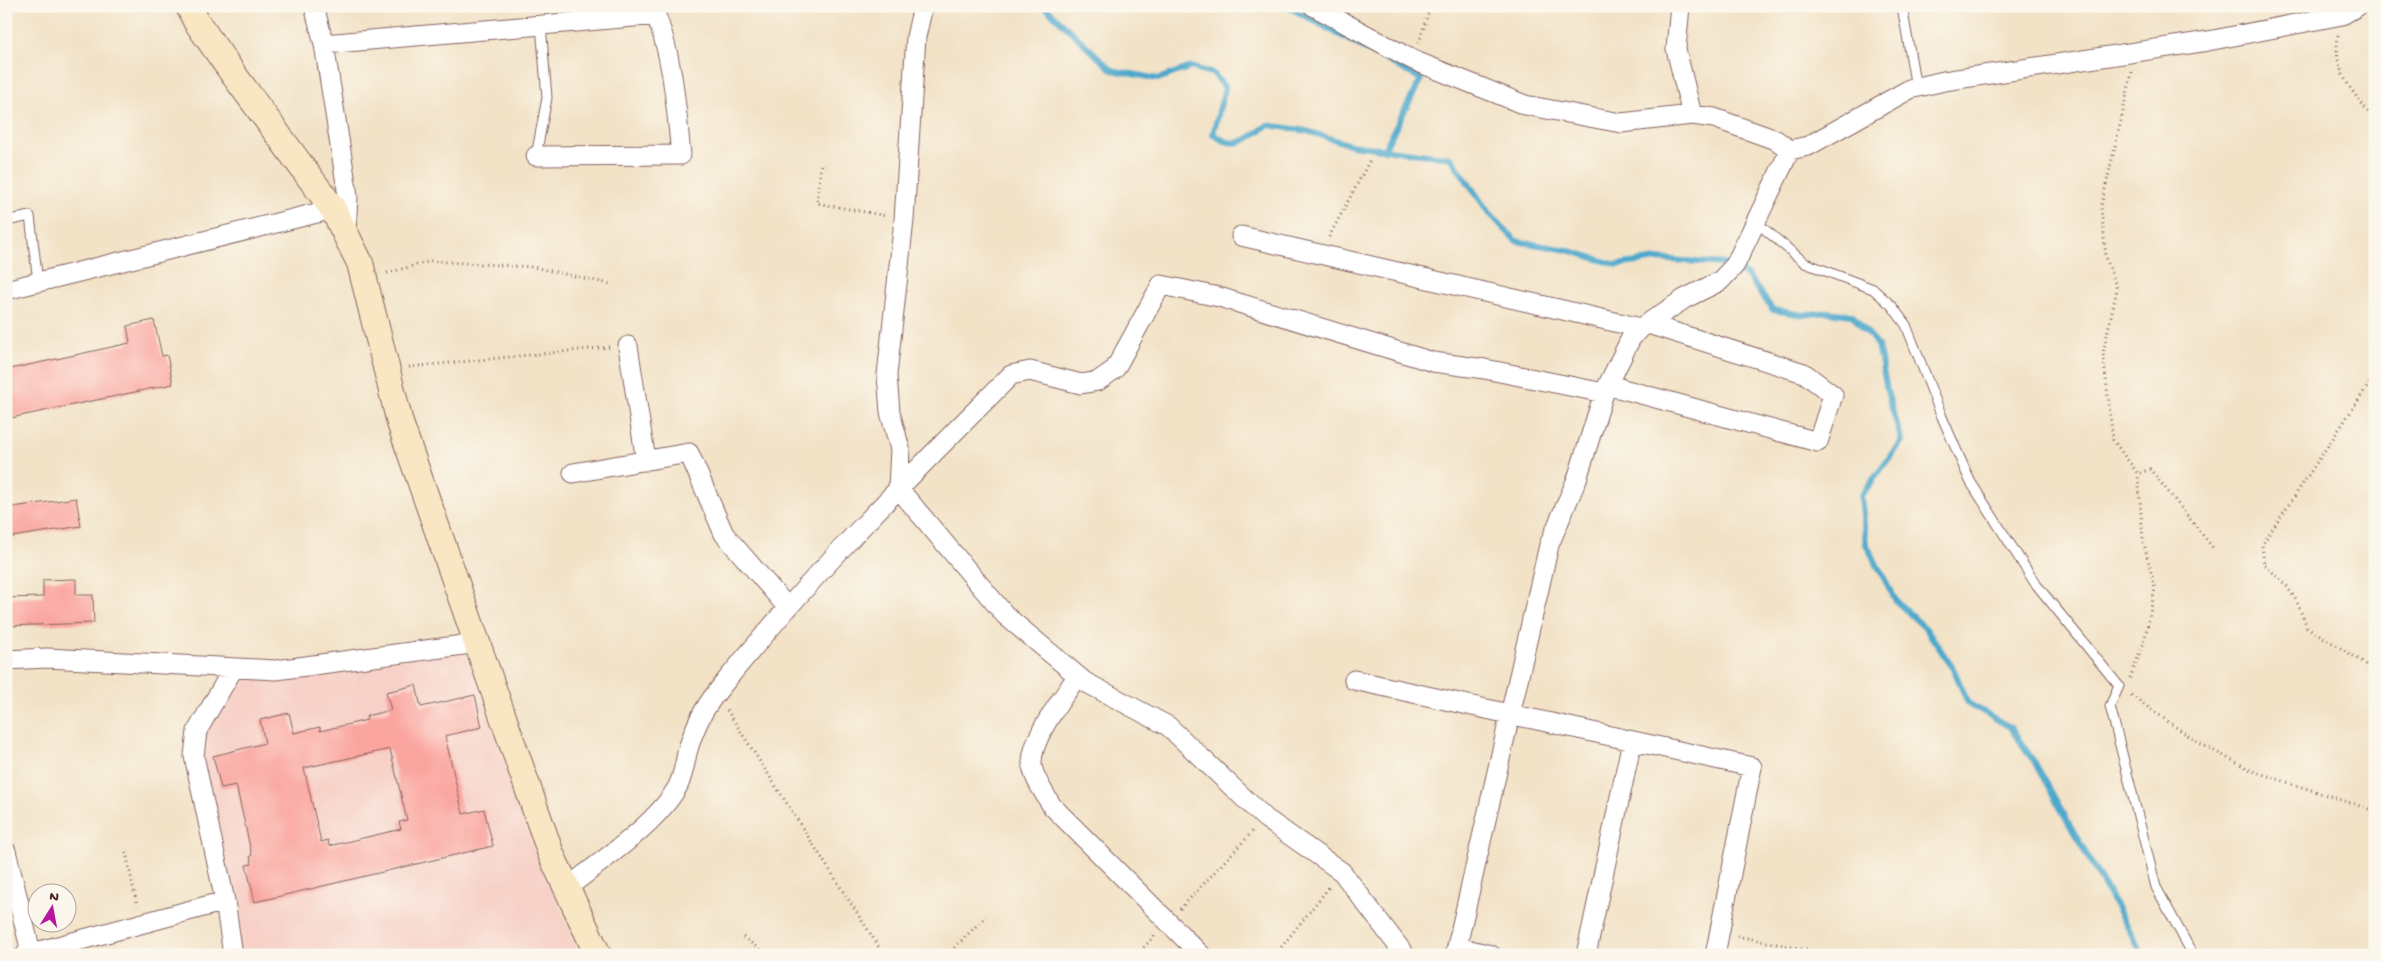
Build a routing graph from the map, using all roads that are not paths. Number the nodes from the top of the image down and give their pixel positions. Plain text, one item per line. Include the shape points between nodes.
1 (189, 6) edge
2 (314, 6) edge
3 (923, 6) edge
4 (1313, 6) edge
5 (1680, 6) edge
6 (1902, 6) edge
7 (654, 11) edge
8 (2350, 11) edge
9 (541, 25) junction
10 (324, 44) junction
11 (1916, 88) junction
12 (1692, 116) junction
13 (1790, 150) junction
14 (536, 156) joint
15 (333, 209) junction
16 (6, 221) edge
17 (1756, 222) junction
18 (346, 232) junction
19 (1241, 236) dead end
20 (38, 282) junction
21 (6, 290) edge
22 (1644, 326) junction
23 (628, 346) road end
24 (1606, 389) junction
25 (646, 461) junction
26 (573, 473) dead end
27 (898, 488) junction
28 (788, 608) junction
29 (478, 643) junction
30 (6, 660) edge
31 (233, 669) junction
32 (1078, 676) junction
33 (1354, 680) dead end
34 (1510, 713) junction
35 (1632, 741) junction
36 (6, 851) edge
37 (10, 881) edge
38 (567, 888) junction
39 (225, 901) junction
40 (1456, 951) edge
41 (28, 954) edge
42 (233, 955) edge
43 (598, 955) edge
44 (1202, 955) edge
45 (1404, 955) edge
46 (1490, 955) edge
47 (1586, 955) edge
48 (1715, 955) edge
49 (2193, 955) edge

1 - 15 street via 234,75
2 - 10 street
3 - 27 street via 916,37 904,220 887,375 890,412 900,449
4 - 12 street via 1413,60 1526,105 1621,123
5 - 12 street via 1676,49
6 - 11 lane
7 - 9 street
7 - 14 street via 662,28 674,92 681,156
8 - 11 street via 2208,41
9 - 10 street
9 - 14 lane via 547,98
10 - 18 street via 348,196
11 - 13 street via 1808,146
12 - 13 street via 1714,118 1776,140
13 - 17 street
15 - 18 street
15 - 20 street
16 - 20 lane via 30,216
17 - 22 street via 1735,265 1720,281 1684,299
17 - 49 lane via 1804,263 1873,290 1892,306 1906,325 1970,481 2035,583 2119,686 2110,706 2156,887
18 - 29 street via 360,263 400,423
19 - 22 street
20 - 21 street
22 - 24 street via 1631,338
22 - 24 street via 1804,373 1833,395 1818,442
23 - 25 street
24 - 27 street via 1433,362 1219,298 1161,285 1115,369 1098,381 1081,384 1030,371 1011,376
24 - 34 street via 1577,479 1549,546
25 - 26 street
25 - 28 street via 689,454 724,534
27 - 28 street
27 - 32 street via 1006,616
28 - 38 street via 705,709 690,742 679,785 650,821
29 - 31 street via 276,670
29 - 38 street via 548,844
30 - 31 street via 47,658
31 - 39 street via 197,730 194,756
32 - 44 street via 1034,748 1032,765 1052,806
32 - 45 street via 1168,726 1265,818 1342,872
33 - 34 street
34 - 35 street
34 - 40 street
35 - 47 street
35 - 48 street via 1752,768
36 - 37 street
37 - 41 street
38 - 43 street
39 - 41 street
39 - 42 street
40 - 46 street

